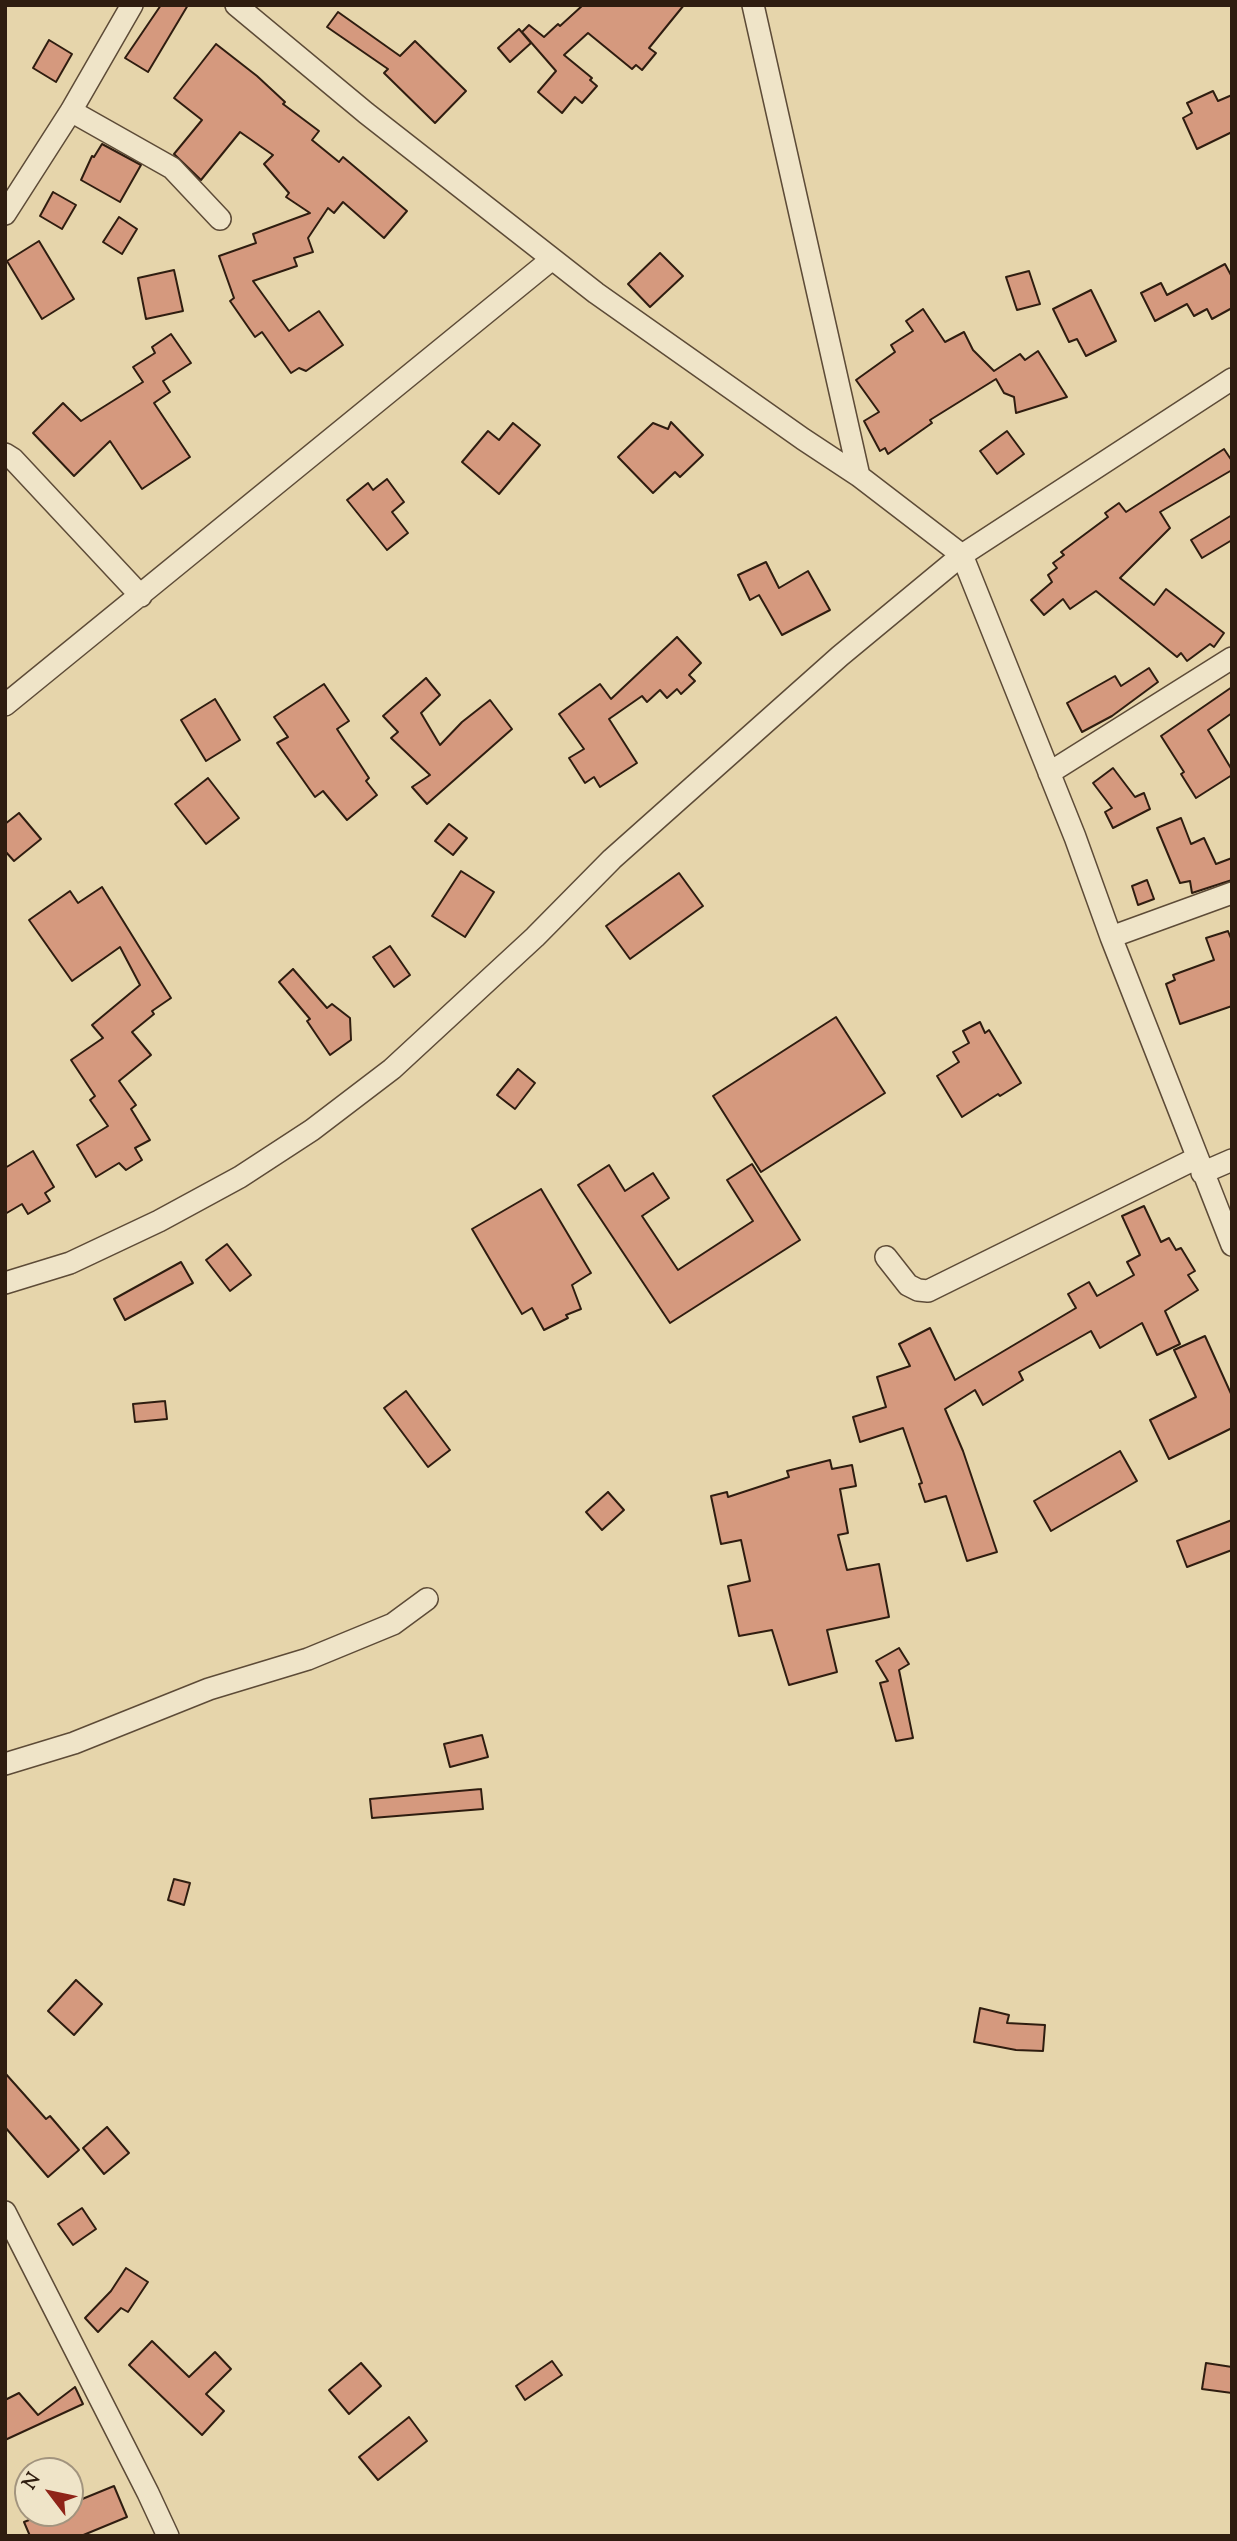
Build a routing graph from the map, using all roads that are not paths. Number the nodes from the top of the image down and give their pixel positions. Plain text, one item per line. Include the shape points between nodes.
1 (132, 5) edge
2 (753, 5) edge
3 (241, 7) edge
4 (71, 111) junction
5 (5, 214) edge
6 (220, 219) dead end
7 (552, 259) junction
8 (1232, 379) edge
9 (5, 454) edge
10 (859, 476) junction
11 (962, 555) junction
12 (141, 596) junction
13 (1232, 658) edge
14 (5, 705) edge
15 (1049, 773) junction
16 (1232, 894) edge
17 (1111, 937) junction
18 (1232, 1160) edge
19 (1199, 1165) junction
20 (1232, 1245) edge
21 (886, 1257) dead end
22 (5, 1283) edge
23 (427, 1599) dead end
24 (5, 1764) edge
25 (5, 2212) edge
26 (168, 2536) edge

1 - 4 street
2 - 10 street
3 - 7 street via 366,113
4 - 5 street
4 - 6 street via 172,168
7 - 10 street
7 - 12 street
8 - 11 street
9 - 12 street
10 - 11 street
11 - 15 street
11 - 22 street via 840,656 622,850 392,1069 312,1130 240,1177 159,1221 70,1263
12 - 14 street
13 - 15 street
15 - 17 street
16 - 17 street
17 - 19 street
18 - 19 street
19 - 20 street
19 - 21 street via 928,1291 908,1285
23 - 24 street via 393,1624 308,1660 209,1689 74,1743
25 - 26 street

